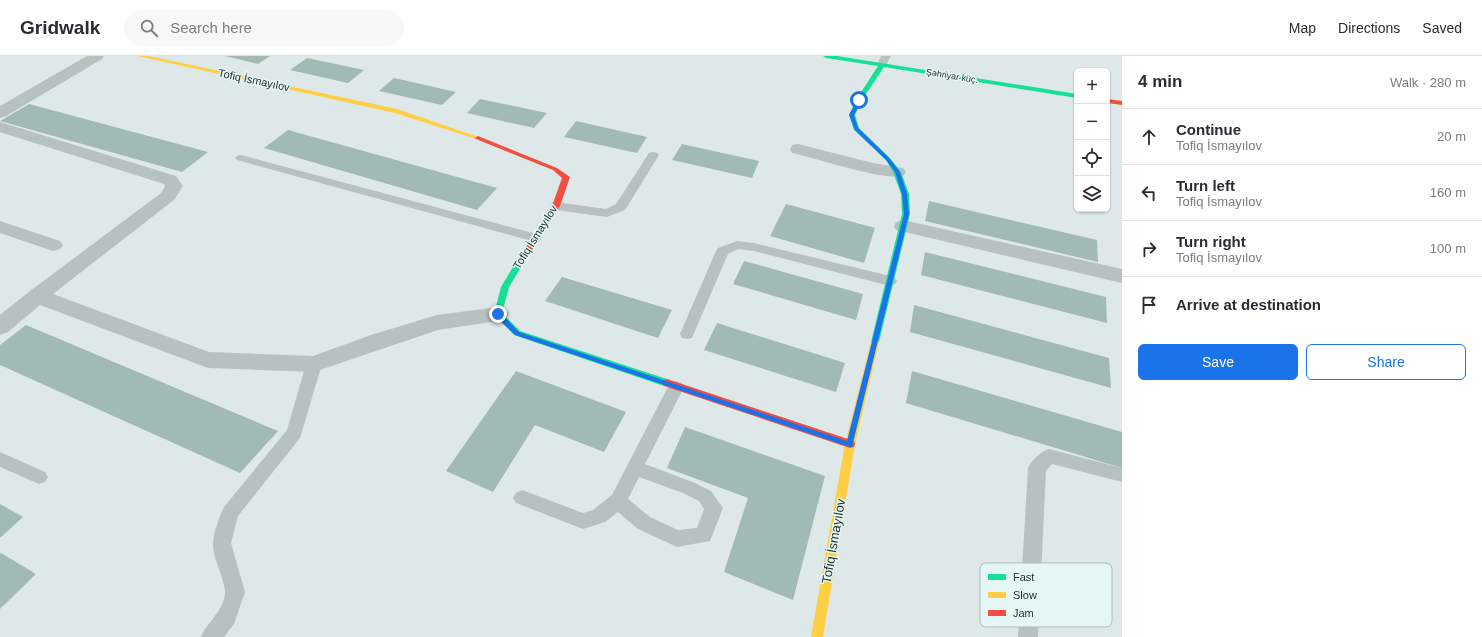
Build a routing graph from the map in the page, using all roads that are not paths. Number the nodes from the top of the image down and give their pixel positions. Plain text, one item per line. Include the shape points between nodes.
1 (97, 56) edge
2 (140, 56) edge
3 (826, 56) edge
4 (884, 61) edge
5 (1074, 95) edge
6 (1110, 101) edge
7 (1122, 103) edge
8 (0, 113) edge
9 (0, 126) edge
10 (798, 149) dead end
11 (653, 155) dead end
12 (241, 158) dead end
13 (897, 172) junction
14 (556, 206) junction
15 (903, 226) junction
16 (0, 227) edge
17 (535, 238) junction
18 (53, 245) dead end
19 (1122, 276) edge
20 (890, 281) junction
21 (37, 296) junction
22 (498, 314) junction
23 (0, 327) edge
24 (687, 334) dead end
25 (314, 364) junction
26 (676, 386) junction
27 (850, 444) junction
28 (0, 459) edge
29 (635, 468) junction
30 (1122, 475) edge
31 (39, 477) dead end
32 (522, 498) dead end
33 (618, 501) junction
34 (1032, 563) edge
35 (1029, 627) edge
36 (211, 637) edge
37 (817, 637) edge
38 (1028, 637) edge

1 - 8 street
2 - 14 street, Tofiq İsmayılov via 397,111 472,136 555,169 566,177
3 - 4 street, Şəhriyar küç.
4 - 5 street, Şəhriyar küç.
4 - 13 street, Tofiq İsmayılov via 852,115 856,129 888,159
6 - 7 street
9 - 21 street via 170,180 174,186 168,196
10 - 13 street
11 - 14 lane via 621,207 607,213
12 - 17 lane
13 - 15 street, Tofiq İsmayılov via 905,194 906,214
14 - 17 street, Tofiq İsmayılov
15 - 19 street
15 - 20 street, Tofiq İsmayılov
16 - 18 street
17 - 22 street, Tofiq İsmayılov via 504,287
20 - 24 lane via 737,245 723,251
20 - 27 street, Tofiq İsmayılov
21 - 23 street
21 - 25 street via 208,360
22 - 25 street via 437,323
22 - 26 street via 517,333
25 - 36 lane via 294,433 230,513 222,543 235,592 227,617
26 - 27 street
26 - 29 lane
27 - 37 street, Tofiq İsmayılov
28 - 31 lane
29 - 33 lane
29 - 33 lane via 705,496 714,508 703,535 677,539 644,523
30 - 34 lane via 1049,456 1037,468
32 - 33 lane via 583,521 599,516
35 - 38 lane

